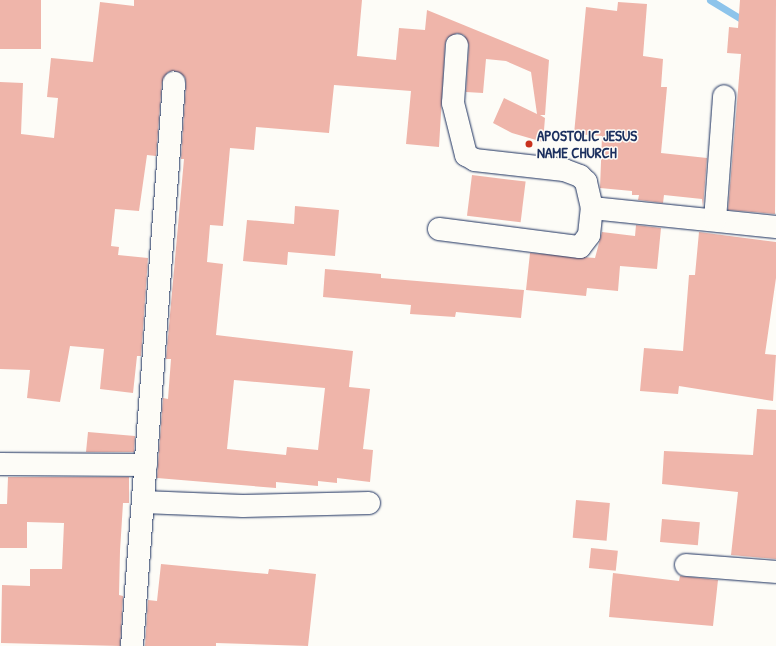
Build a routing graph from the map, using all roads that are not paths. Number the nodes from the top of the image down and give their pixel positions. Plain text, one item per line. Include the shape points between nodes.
1 (457, 45) dead end
2 (174, 83) dead end
3 (724, 96) dead end
4 (592, 208) junction
5 (715, 220) junction
6 (776, 227) edge
7 (439, 229) dead end
8 (0, 464) edge
9 (146, 465) junction
10 (143, 502) junction
11 (369, 503) dead end
12 (686, 565) dead end
13 (776, 572) edge
14 (132, 646) edge

1 - 4 street via 453,104 466,154 474,160 564,170 580,176 586,182
2 - 9 street
3 - 5 street
4 - 5 street
4 - 7 street via 589,235 580,247
5 - 6 street
8 - 9 street
9 - 10 street
10 - 11 street via 243,506
10 - 14 street
12 - 13 street

